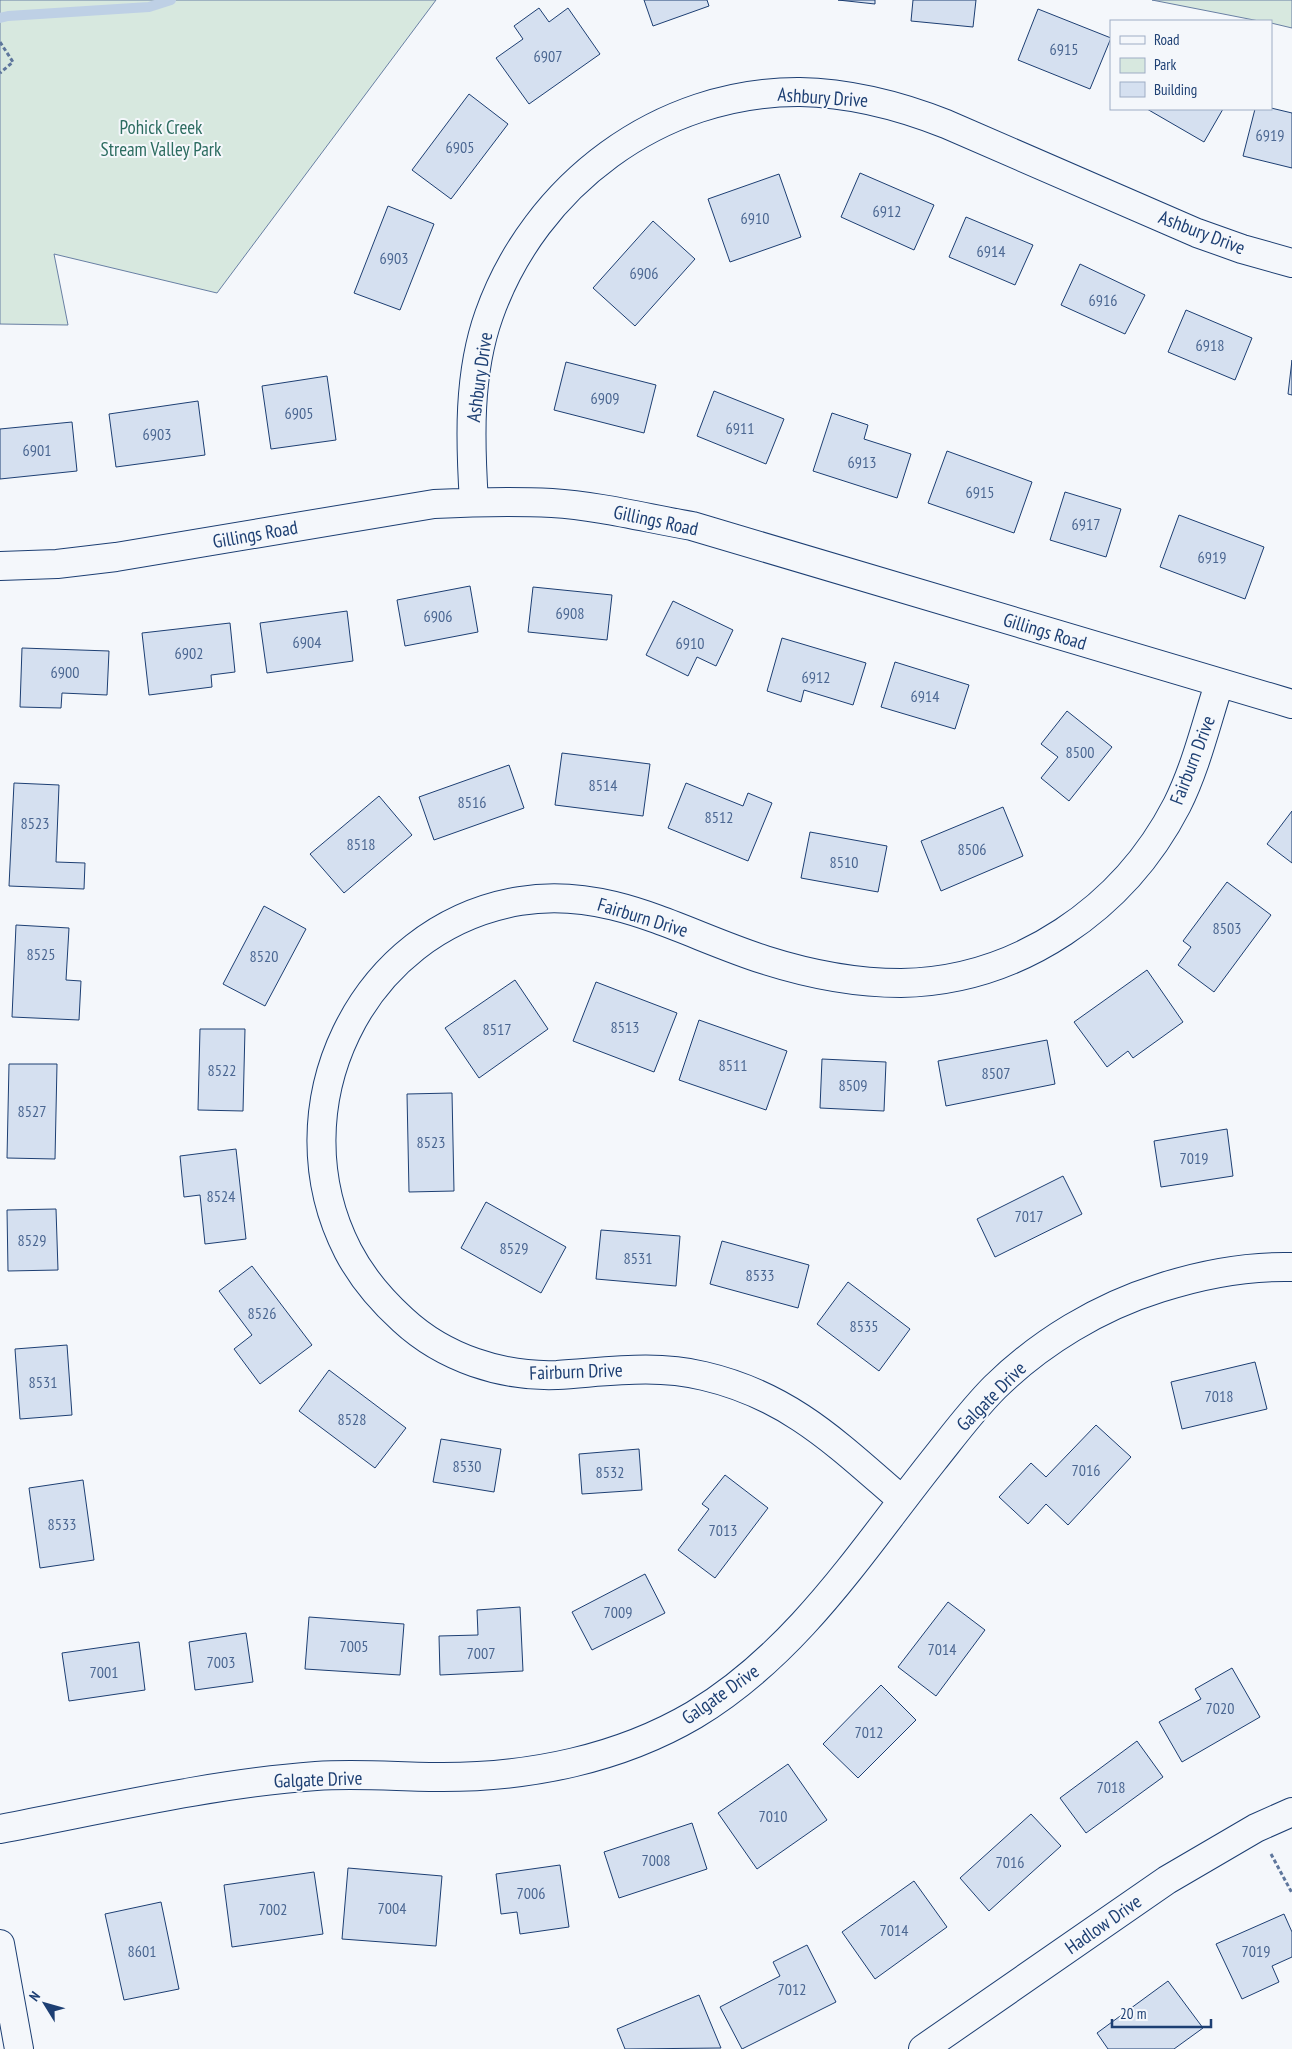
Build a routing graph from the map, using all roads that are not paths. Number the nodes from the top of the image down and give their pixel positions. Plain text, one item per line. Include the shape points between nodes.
1 (1292, 263) edge
2 (474, 502) junction
3 (0, 566) edge
4 (1219, 684) junction
5 (1292, 704) edge
6 (1292, 1267) edge
7 (902, 1500) junction
8 (1292, 1812) edge
9 (0, 1829) edge
10 (0, 1944) edge
11 (19, 2049) edge
12 (923, 2049) edge

1 - 2 street, Ashbury Drive via 1197,233 946,124 875,100 799,92 738,98 695,109 636,136 606,155 559,198 517,256 489,315 480,350 472,403
2 - 3 street, Gillings Road via 434,504 116,557
2 - 4 street, Gillings Road via 553,503 692,526
4 - 5 street, Gillings Road
4 - 7 street, Fairburn Drive via 1177,804 1140,862 1082,920 1011,960 977,972 934,980 853,980 762,959 611,904 571,898 526,900 469,915 414,948 369,994 338,1050 326,1090 322,1124 322,1159 328,1199 346,1248 358,1268 379,1296 408,1325 452,1353 505,1371 554,1375 662,1369 702,1375 747,1389 804,1418
6 - 7 street, Galgate Drive via 1226,1271 1186,1279 1140,1294 1061,1334 996,1386 968,1416
7 - 9 street, Galgate Drive via 818,1609 759,1668 696,1714 621,1749 564,1765 501,1775 321,1776 238,1784
8 - 12 street, Hadlow Drive via 1256,1828 1167,1880
10 - 11 street

